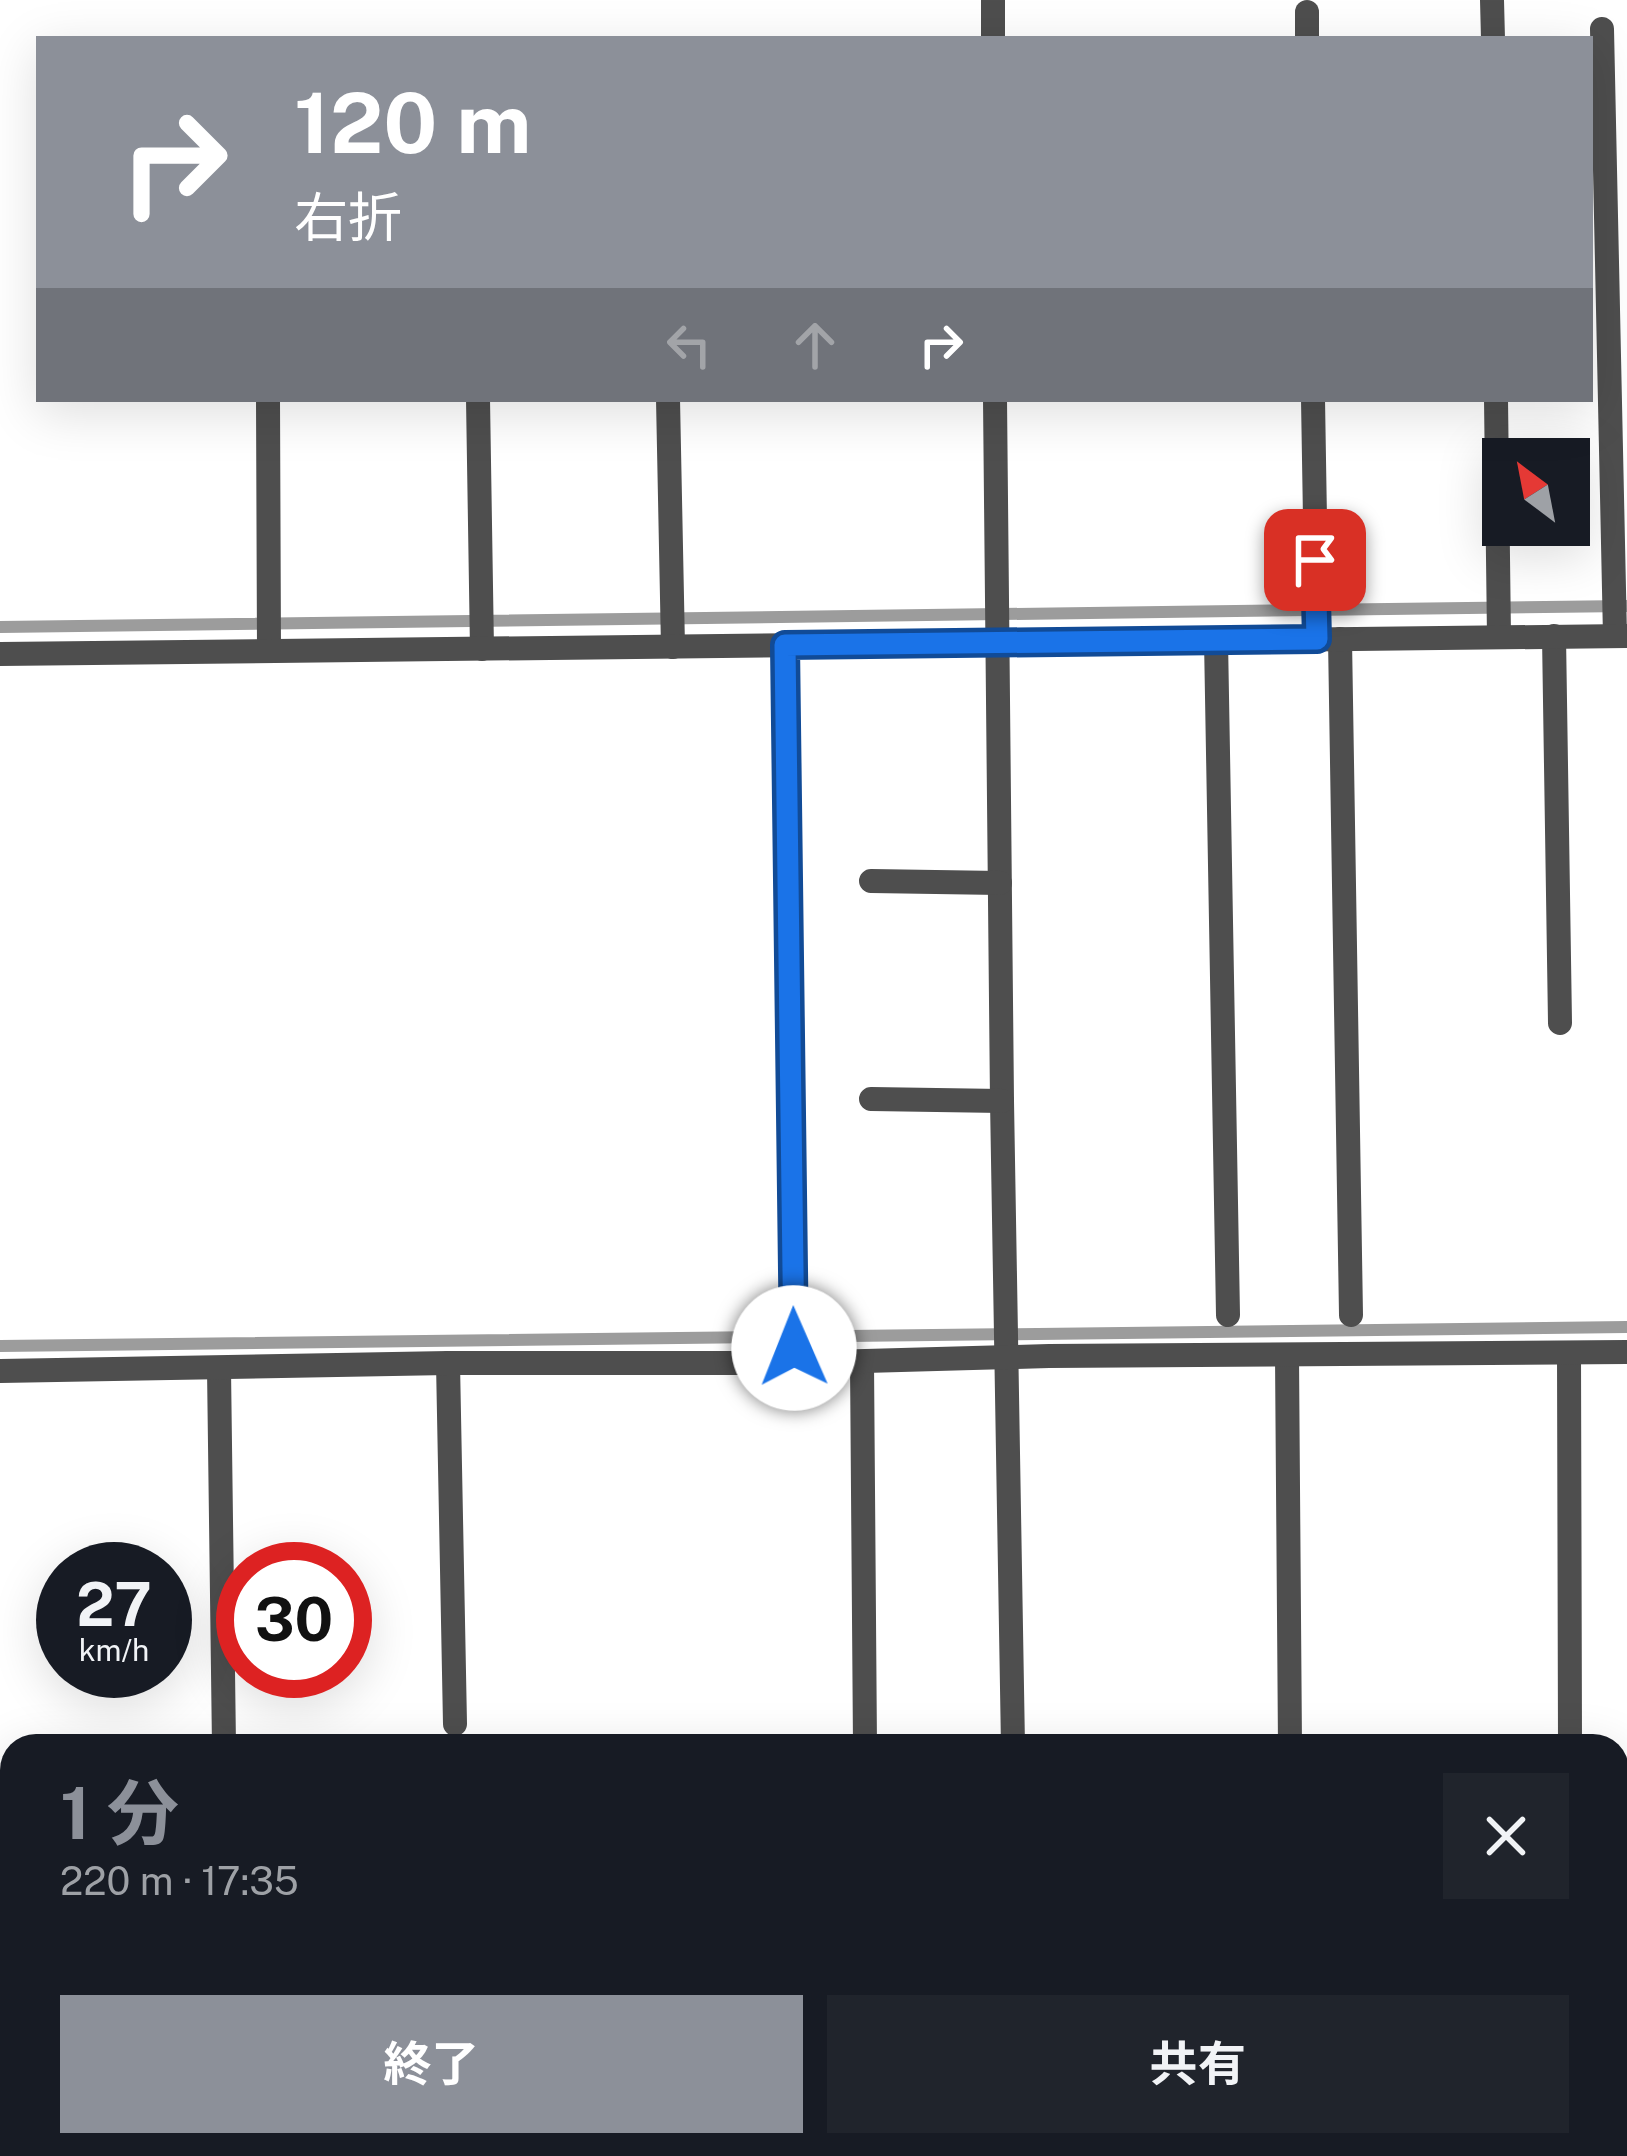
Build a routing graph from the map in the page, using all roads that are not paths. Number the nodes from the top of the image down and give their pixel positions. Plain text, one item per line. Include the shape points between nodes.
1 (993, 0) edge
2 (1492, 0) edge
3 (1307, 12) dead end
4 (1602, 29) dead end
5 (993, 36) edge
6 (1307, 36) edge
7 (1492, 36) edge
8 (268, 402) edge
9 (478, 402) edge
10 (668, 402) edge
11 (995, 402) edge
12 (1313, 402) edge
13 (1496, 402) edge
14 (1499, 618) junction
15 (1618, 621) edge
16 (997, 624) junction
17 (1322, 624) junction
18 (672, 628) junction
19 (482, 630) junction
20 (269, 632) junction
21 (1554, 636) junction
22 (1216, 640) junction
23 (785, 645) junction
24 (0, 654) edge
25 (871, 881) dead end
26 (1000, 883) junction
27 (1560, 1023) dead end
28 (871, 1099) dead end
29 (1002, 1101) junction
30 (1228, 1315) dead end
31 (1351, 1315) dead end
32 (1008, 1344) junction
33 (793, 1346) junction
34 (1627, 1352) edge
35 (1569, 1353) junction
36 (1287, 1355) junction
37 (862, 1362) junction
38 (448, 1363) junction
39 (219, 1369) junction
40 (0, 1371) edge
41 (454, 1724) dead end
42 (224, 1734) edge
43 (865, 1734) edge
44 (1013, 1734) edge
45 (1291, 1734) edge
46 (1570, 1734) edge

1 - 5 street
2 - 7 street
3 - 6 street
4 - 15 street
8 - 20 street
9 - 19 street
10 - 18 street
11 - 16 street
12 - 17 street
13 - 14 street
14 - 17 street
14 - 21 street
15 - 21 street
16 - 22 street
16 - 23 street
16 - 26 street
17 - 22 street
17 - 31 street
18 - 19 street
18 - 23 street
19 - 20 street
20 - 24 street
21 - 27 street
22 - 30 street
23 - 33 street
25 - 26 street
26 - 29 street
28 - 29 street
29 - 32 street
32 - 36 street via 1049,1356
32 - 37 street
32 - 44 street
33 - 37 street
33 - 38 street
34 - 35 street
35 - 36 street
35 - 46 street
36 - 45 street
37 - 43 street
38 - 39 street
38 - 41 street
39 - 40 street
39 - 42 street

